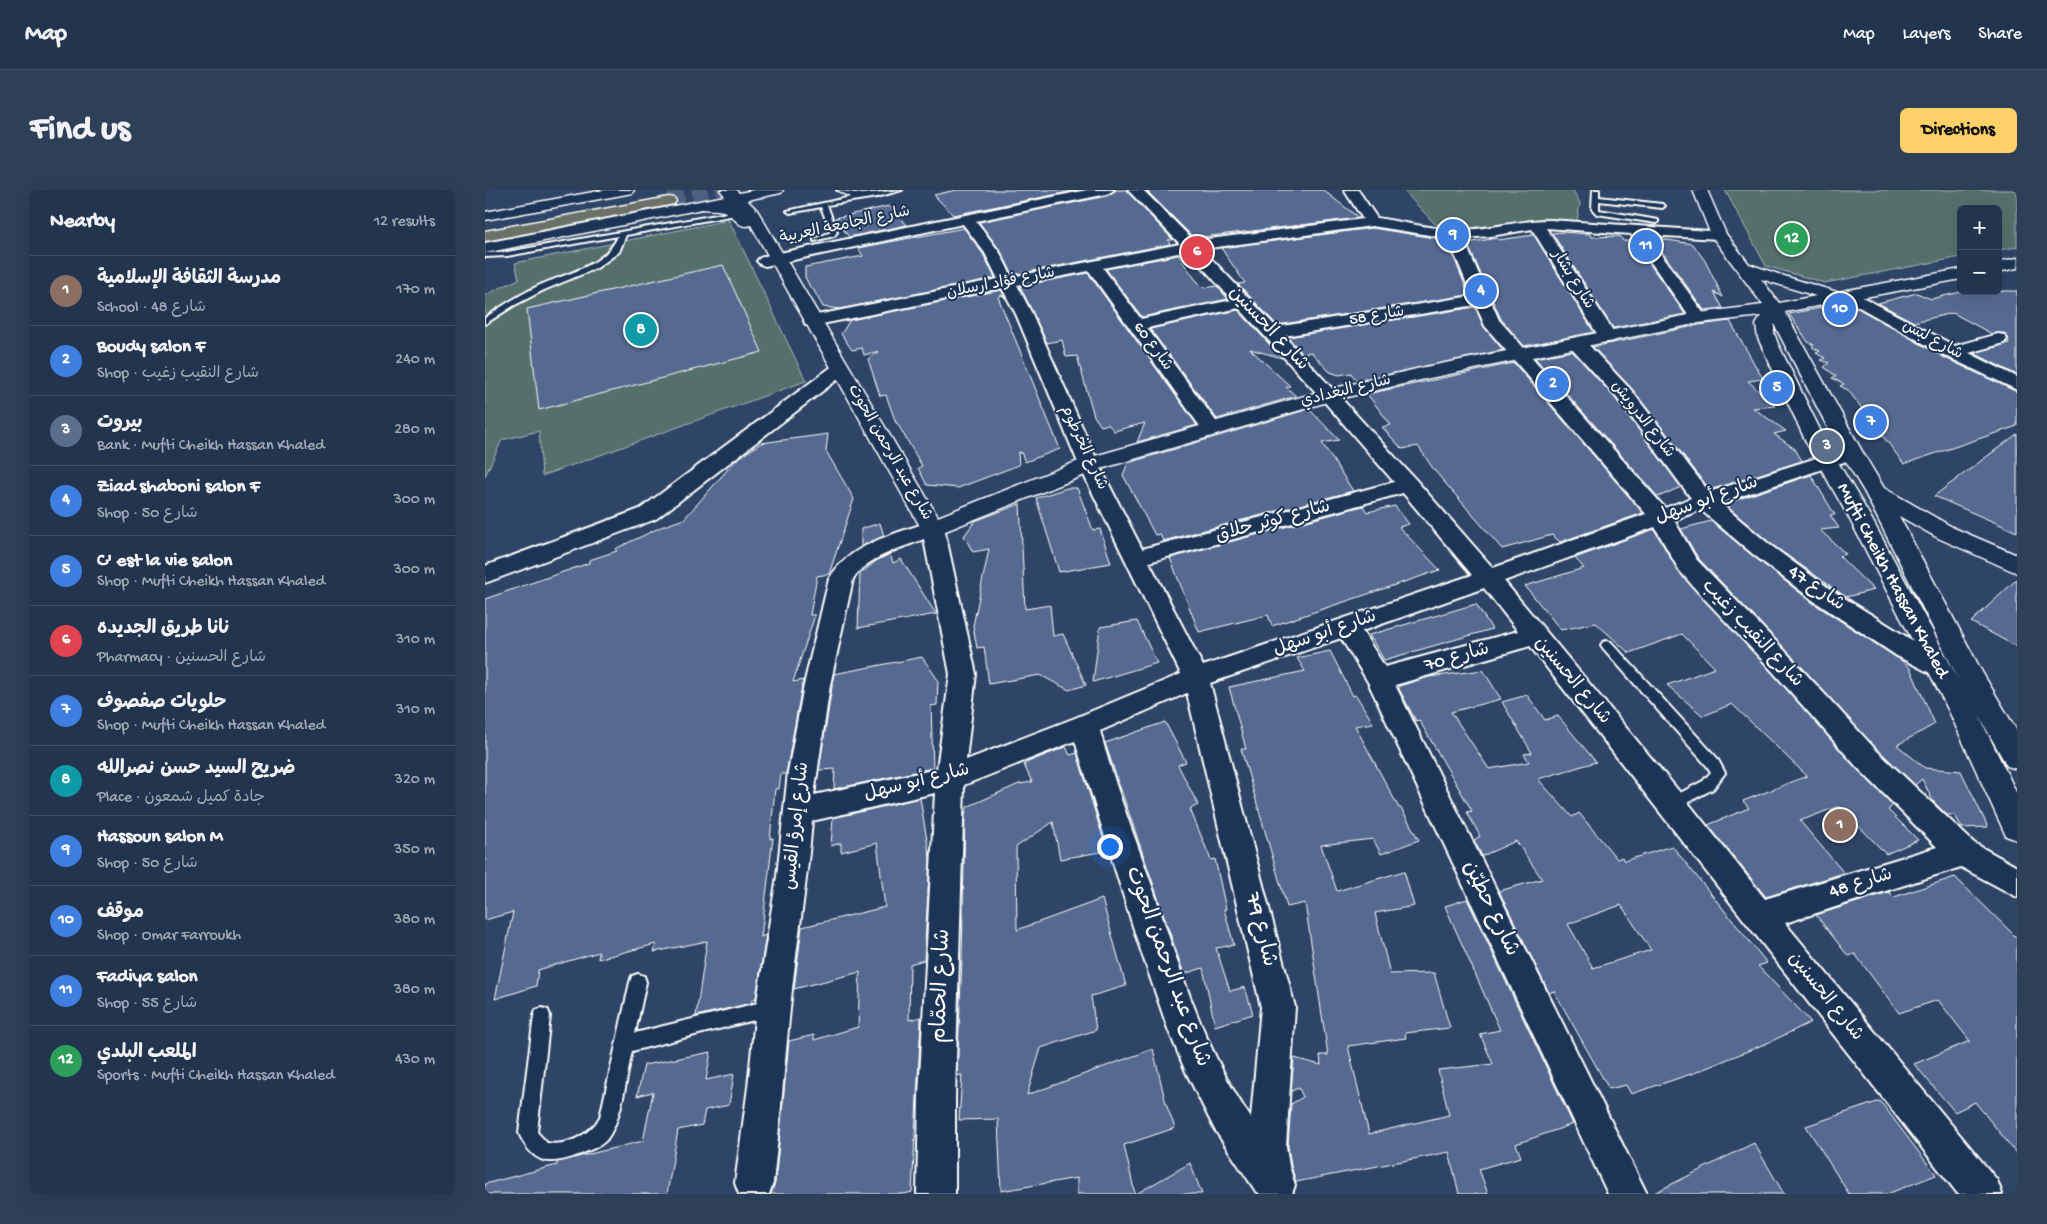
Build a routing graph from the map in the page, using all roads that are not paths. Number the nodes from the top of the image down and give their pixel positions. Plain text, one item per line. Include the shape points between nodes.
1 (627, 190) edge
2 (775, 190) edge
3 (844, 190) edge
4 (899, 190) edge
5 (1107, 190) edge
6 (1135, 190) edge
7 (1351, 190) edge
8 (1596, 190) edge
9 (1700, 190) edge
10 (702, 197) edge
11 (857, 197) junction
12 (1596, 199) junction
13 (672, 201) junction
14 (738, 203) edge
15 (823, 204) junction
16 (1662, 206) dead end
17 (790, 211) dead end
18 (485, 216) edge
19 (967, 219) junction
20 (1656, 221) dead end
21 (1372, 222) junction
22 (1536, 224) junction
23 (485, 227) edge
24 (1636, 230) junction
25 (623, 234) junction
26 (1454, 234) junction
27 (1719, 235) junction
28 (485, 236) edge
29 (816, 240) dead end
30 (1191, 246) junction
31 (485, 248) edge
32 (485, 256) edge
33 (771, 259) junction
34 (2017, 263) edge
35 (1093, 265) junction
36 (2002, 266) edge
37 (1744, 268) junction
38 (1957, 275) edge
39 (1008, 282) junction
40 (1843, 296) junction
41 (1481, 299) junction
42 (1243, 302) junction
43 (1774, 309) junction
44 (1699, 318) junction
45 (812, 321) junction
46 (485, 322) edge
47 (1136, 325) junction
48 (1272, 334) junction
49 (1608, 337) junction
50 (1998, 339) dead end
51 (1577, 343) junction
52 (1952, 352) junction
53 (1518, 355) junction
54 (835, 373) junction
55 (2017, 384) edge
56 (1329, 395) junction
57 (1211, 428) junction
58 (1852, 453) junction
59 (1826, 460) junction
60 (1089, 465) junction
61 (1409, 485) junction
62 (1840, 485) junction
63 (888, 486) dead end
64 (1875, 493) junction
65 (1704, 501) junction
66 (1661, 517) junction
67 (918, 528) junction
68 (1137, 558) junction
69 (2017, 565) edge
70 (485, 575) edge
71 (1489, 579) junction
72 (1347, 627) junction
73 (1534, 636) junction
74 (1607, 645) dead end
75 (1937, 665) junction
76 (1196, 678) junction
77 (1379, 679) junction
78 (1085, 726) junction
79 (2017, 757) edge
80 (950, 778) junction
81 (1672, 804) junction
82 (798, 811) junction
83 (2016, 823) edge
84 (1963, 853) junction
85 (2017, 884) edge
86 (1759, 916) junction
87 (638, 982) dead end
88 (773, 1008) junction
89 (541, 1016) dead end
90 (624, 1044) junction
91 (754, 1182) dead end
92 (1277, 1190) edge
93 (936, 1194) edge
94 (1628, 1194) edge
95 (1983, 1194) edge

1 - 18 street
2 - 14 street via 754,203
3 - 11 lane
4 - 11 lane
5 - 19 street, شارع الجامعة العربية
6 - 30 street, شارع الحسنين
7 - 21 street
8 - 12 lane
9 - 27 street, Mufti Cheikh Hassan Khaled
10 - 13 street
10 - 14 street via 725,207
11 - 15 lane
12 - 16 lane
12 - 20 lane via 1595,209 1603,214
13 - 23 highway
13 - 28 highway
13 - 31 street
14 - 25 lane
14 - 33 street, شارع عبد الرحمن الحوت
15 - 17 lane
15 - 29 lane via 834,232 833,236
19 - 33 street, شارع الجامعة العربية
19 - 39 street, شارع الخرطوم
21 - 26 street, شارع فؤاد ارسلان
21 - 30 street, شارع فؤاد ارسلان
22 - 24 street, شارع فؤاد ارسلان
22 - 26 street, شارع فؤاد ارسلان
22 - 49 street, شارع بشار
24 - 27 street, شارع فؤاد ارسلان
24 - 44 street
25 - 32 lane
25 - 46 lane via 615,250 594,266 541,288
26 - 41 street, شارع النقيب زغيب
27 - 37 street, Mufti Cheikh Hassan Khaled
30 - 35 street, شارع فؤاد ارسلان
30 - 42 street, شارع الحسنين
33 - 45 street, شارع عبد الرحمن الحوت
33 - 54 street, شارع عبد الرحمن الحوت
34 - 36 street
35 - 39 street, شارع فؤاد ارسلان
35 - 47 street, شارع 60
37 - 40 street via 1789,284
37 - 43 street, Mufti Cheikh Hassan Khaled
38 - 40 street, شارع البغدادي
39 - 45 street, شارع فؤاد ارسلان
39 - 60 street, شارع الخرطوم
40 - 43 street, شارع البغدادي
40 - 52 street, شارع لبس
41 - 48 street, شارع 58
41 - 53 street, شارع النقيب زغيب via 1491,322
42 - 47 street
42 - 48 street, شارع الحسنين
43 - 44 street, شارع البغدادي
43 - 58 street, Mufti Cheikh Hassan Khaled
43 - 59 street, Mufti Cheikh Hassan Khaled via 1764,331
44 - 49 street, شارع البغدادي
45 - 54 street, شارع عبد الرحمن الحوت
47 - 57 street, شارع 60
48 - 56 street, شارع الحسنين
49 - 51 street, شارع البغدادي
50 - 52 street
51 - 53 street, شارع البغدادي
51 - 65 street, شارع الدرويش via 1624,394
52 - 55 street, شارع لبس
53 - 56 street, شارع البغدادي
53 - 66 street, شارع النقيب زغيب
54 - 63 street, شارع عبد الرحمن الحوت
54 - 67 street, شارع عبد الرحمن الحوت
54 - 70 street via 647,514
56 - 57 street, شارع البغدادي
56 - 61 street, شارع الحسنين
57 - 60 street, شارع البغدادي
58 - 59 street, شارع أبو سهل
58 - 64 street, Mufti Cheikh Hassan Khaled
59 - 62 street, Mufti Cheikh Hassan Khaled
59 - 65 street, شارع أبو سهل
60 - 67 street, شارع البغدادي
60 - 68 street, شارع الخرطوم
61 - 68 street, شارع كوثر حلاق
61 - 71 street, شارع الحسنين
62 - 64 street
62 - 75 street, Mufti Cheikh Hassan Khaled
64 - 69 street via 1946,533
64 - 79 street, Mufti Cheikh Hassan Khaled
65 - 66 street, شارع أبو سهل
65 - 75 street, شارع 47 via 1769,556 1822,595
66 - 71 street, شارع أبو سهل
66 - 84 street, شارع النقيب زغيب via 1687,564 1707,587 1866,758
67 - 80 street, شارع عبد الرحمن الحوت via 963,674
67 - 82 street, شارع إمرؤ القيس via 849,566 841,578 817,685
68 - 76 street, شارع الخرطوم
71 - 72 street, شارع أبو سهل
71 - 73 street, شارع الحسنين
72 - 76 street, شارع أبو سهل
72 - 77 street, شارع حطيّن
73 - 77 street, شارع 70
73 - 81 street, شارع الحسنين
74 - 81 lane via 1712,762 1718,773 1709,785
75 - 83 street, Mufti Cheikh Hassan Khaled via 1961,707
76 - 78 street, شارع أبو سهل
76 - 92 street, شارع 79 via 1275,989 1277,1022 1267,1146
77 - 94 street, شارع حطيّن
78 - 80 street, شارع أبو سهل
78 - 92 street, شارع عبد الرحمن الحوت via 1148,923 1189,1035 1229,1118
80 - 82 street, شارع أبو سهل
80 - 93 street, شارع الحمّام
81 - 86 street, شارع الحسنين
82 - 88 street, شارع إمرؤ القيس
84 - 85 street, شارع النقيب زغيب
84 - 86 street, شارع 48
86 - 95 street, شارع الحسنين
87 - 90 lane
88 - 90 lane
88 - 91 street, شارع إمرؤ القيس
89 - 90 lane via 528,1133 532,1144 550,1154 565,1152 600,1134 608,1120

